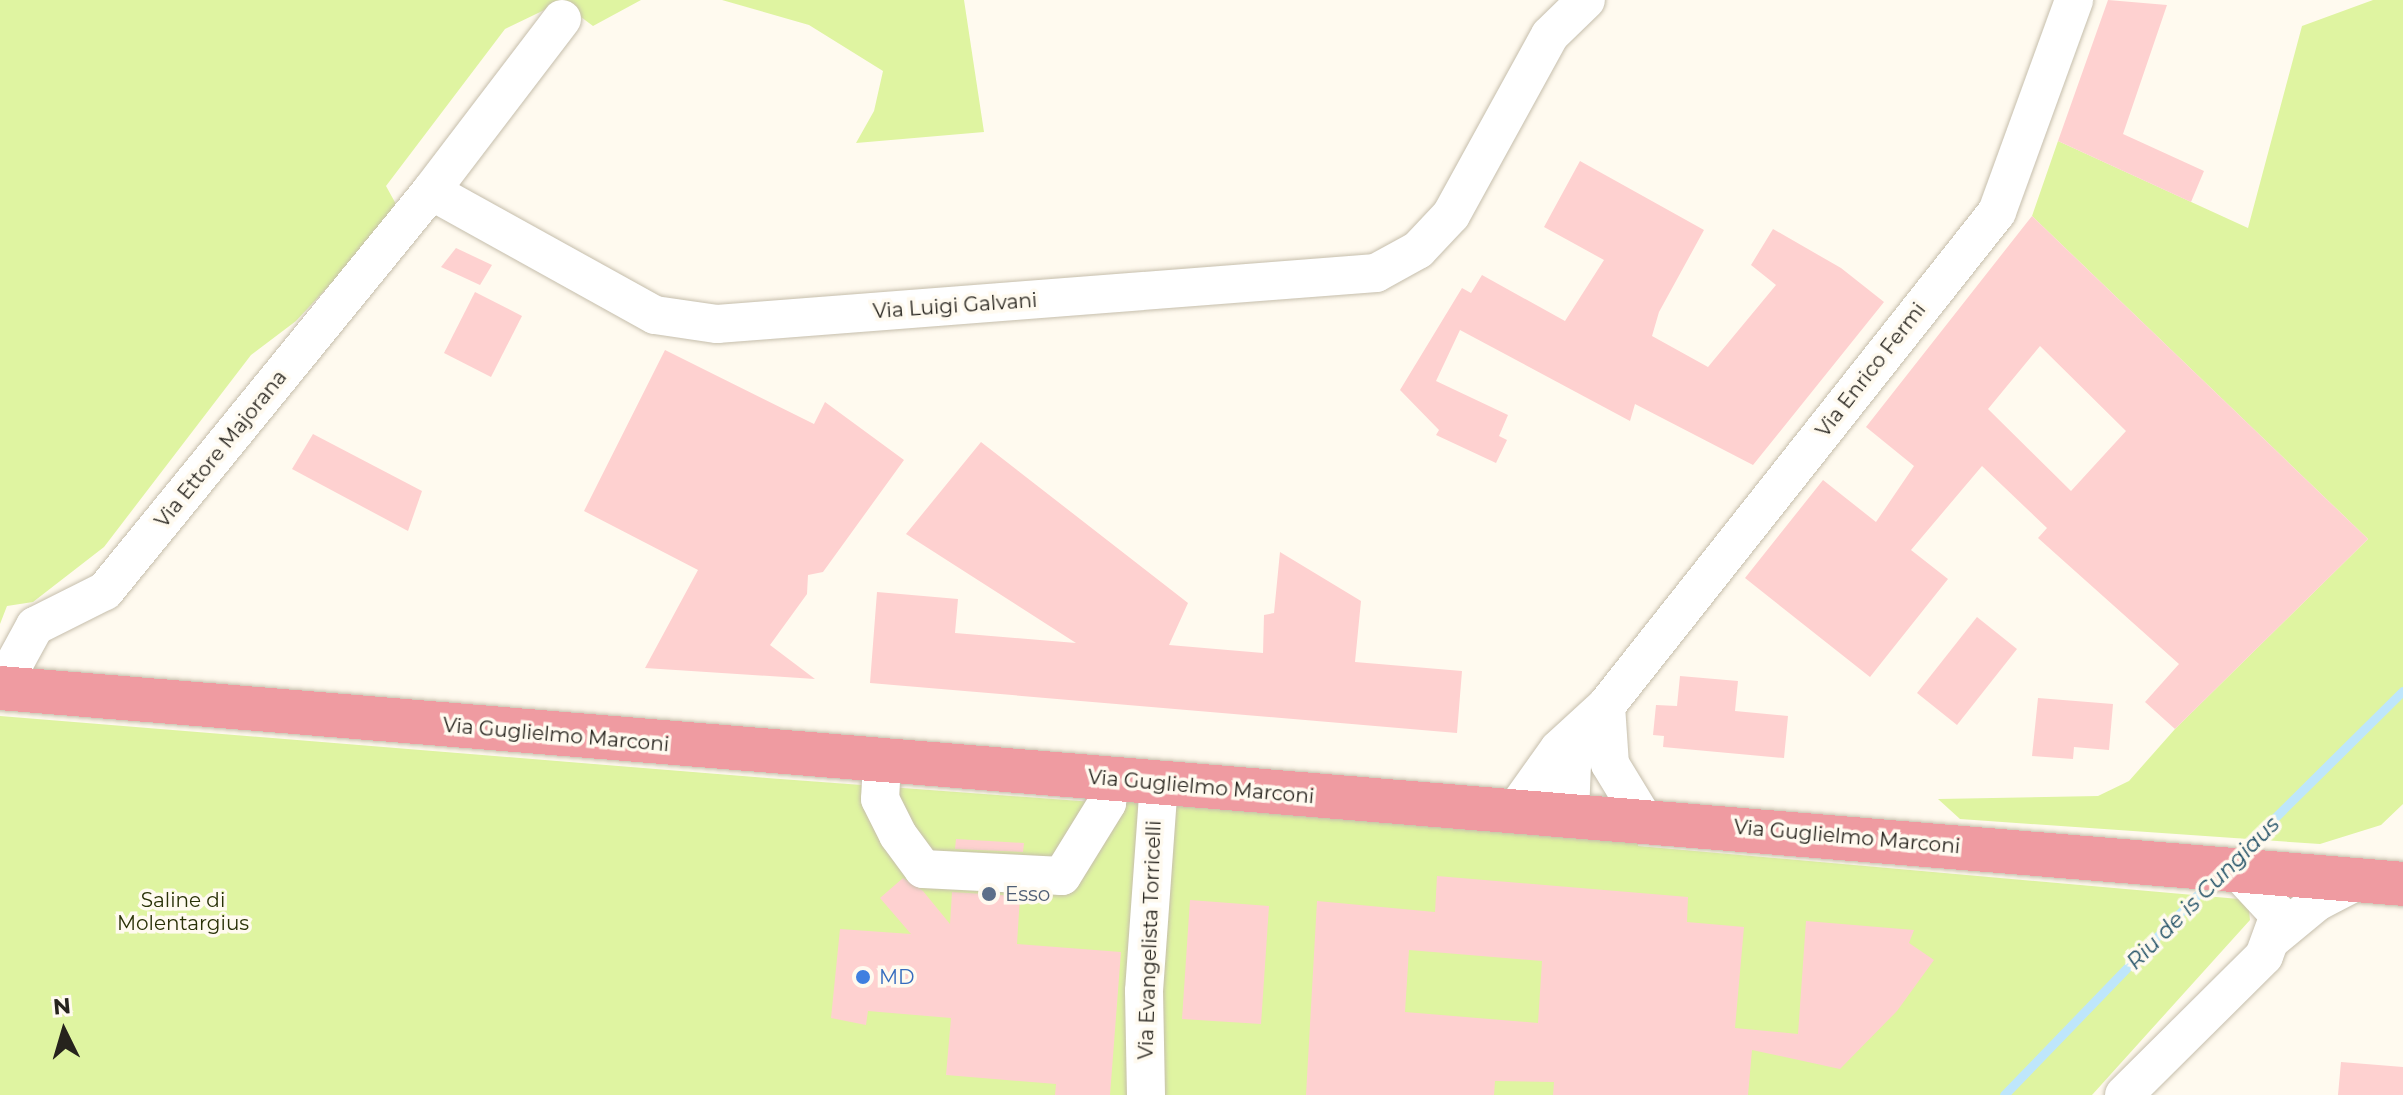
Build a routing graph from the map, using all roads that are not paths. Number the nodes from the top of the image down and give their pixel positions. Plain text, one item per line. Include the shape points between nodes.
1 (1586, 0) edge
2 (2074, 0) edge
3 (562, 19) dead end
4 (431, 191) junction
5 (1, 688) edge
6 (1598, 713) junction
7 (882, 762) junction
8 (1110, 779) junction
9 (1159, 784) junction
10 (1514, 812) junction
11 (1570, 815) junction
12 (1644, 820) junction
13 (2343, 880) junction
14 (2403, 884) edge
15 (2254, 885) junction
16 (2272, 939) junction
17 (1146, 1095) edge
18 (2124, 1095) edge

1 - 4 street, Via Luigi Galvani via 1550,35 1451,215 1418,250 1376,273 717,324 655,315
2 - 6 street, Via Enrico Fermi via 1997,212
3 - 4 street
4 - 5 street, Via Ettore Majorana via 105,591 35,626
5 - 7 main road, Via Guglielmo Marconi
6 - 10 street, Via Enrico Fermi via 1559,749
6 - 11 street via 1572,764
6 - 12 street via 1610,764
7 - 8 main road, Via Guglielmo Marconi
7 - 8 street via 880,799 923,869 1062,876 1107,803
8 - 9 main road, Via Guglielmo Marconi
9 - 10 main road, Via Guglielmo Marconi
9 - 17 street, Via Evangelista Torricelli via 1144,991
10 - 11 main road, Via Guglielmo Marconi
11 - 12 main road, Via Guglielmo Marconi
12 - 15 main road, Via Guglielmo Marconi via 1980,850
13 - 14 main road, Via Guglielmo Marconi
13 - 15 main road, Via Guglielmo Marconi
13 - 16 street
15 - 16 street via 2279,915
16 - 18 street via 2264,956

